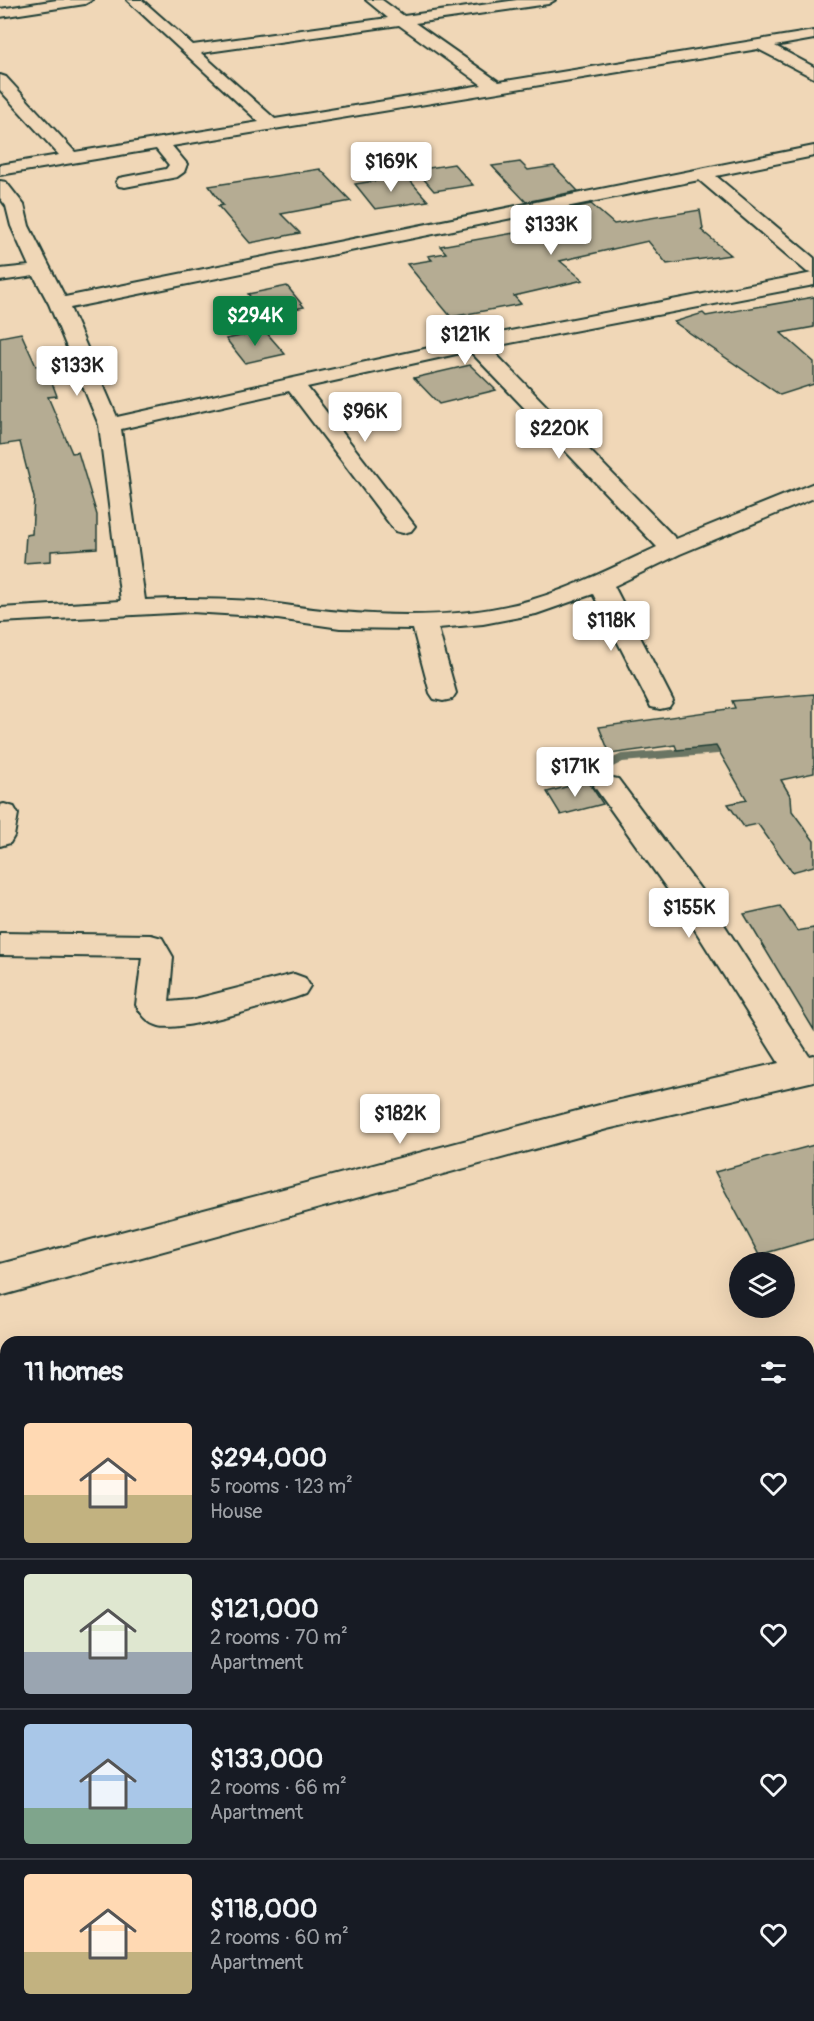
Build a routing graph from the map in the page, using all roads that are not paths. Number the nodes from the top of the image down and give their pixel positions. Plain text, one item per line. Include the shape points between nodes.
1 (85, 0) edge
2 (134, 0) edge
3 (373, 0) edge
4 (548, 0) edge
5 (0, 13) edge
6 (404, 22) junction
7 (810, 35) edge
8 (760, 44) junction
9 (189, 51) junction
10 (814, 62) edge
11 (814, 73) edge
12 (0, 80) edge
13 (498, 89) junction
14 (273, 126) junction
15 (162, 144) junction
16 (814, 152) edge
17 (72, 159) junction
18 (0, 170) edge
19 (703, 174) junction
20 (125, 182) dead end
21 (0, 186) edge
22 (814, 268) edge
23 (40, 270) junction
24 (0, 275) edge
25 (814, 279) edge
26 (59, 304) junction
27 (474, 344) junction
28 (294, 384) junction
29 (110, 425) junction
30 (814, 490) edge
31 (403, 526) dead end
32 (672, 549) junction
33 (600, 583) junction
34 (134, 607) junction
35 (0, 615) edge
36 (424, 622) junction
37 (443, 693) dead end
38 (660, 701) dead end
39 (608, 786) dead end
40 (0, 944) edge
41 (294, 986) dead end
42 (808, 1069) edge
43 (0, 1280) edge

1 - 5 street
2 - 9 street
3 - 6 street
4 - 6 street
6 - 9 street
6 - 13 street
7 - 8 street
7 - 10 street
8 - 11 street
8 - 13 street
9 - 14 street
12 - 17 street
13 - 14 street
14 - 15 street
15 - 17 street
15 - 20 street via 178,168 171,173
16 - 19 street
17 - 18 street
19 - 22 street
19 - 26 street
21 - 23 street via 15,205
23 - 24 street
23 - 26 street
25 - 27 street
26 - 29 street
27 - 28 street
27 - 32 street
28 - 29 street
28 - 31 street
29 - 34 street
30 - 32 street
32 - 33 street
33 - 36 street via 537,607
33 - 38 street
34 - 35 street
34 - 36 street via 191,605 340,620
36 - 37 street
39 - 42 street
40 - 41 street via 151,946 158,957 152,1005 162,1015 191,1012
42 - 43 street via 607,1116

